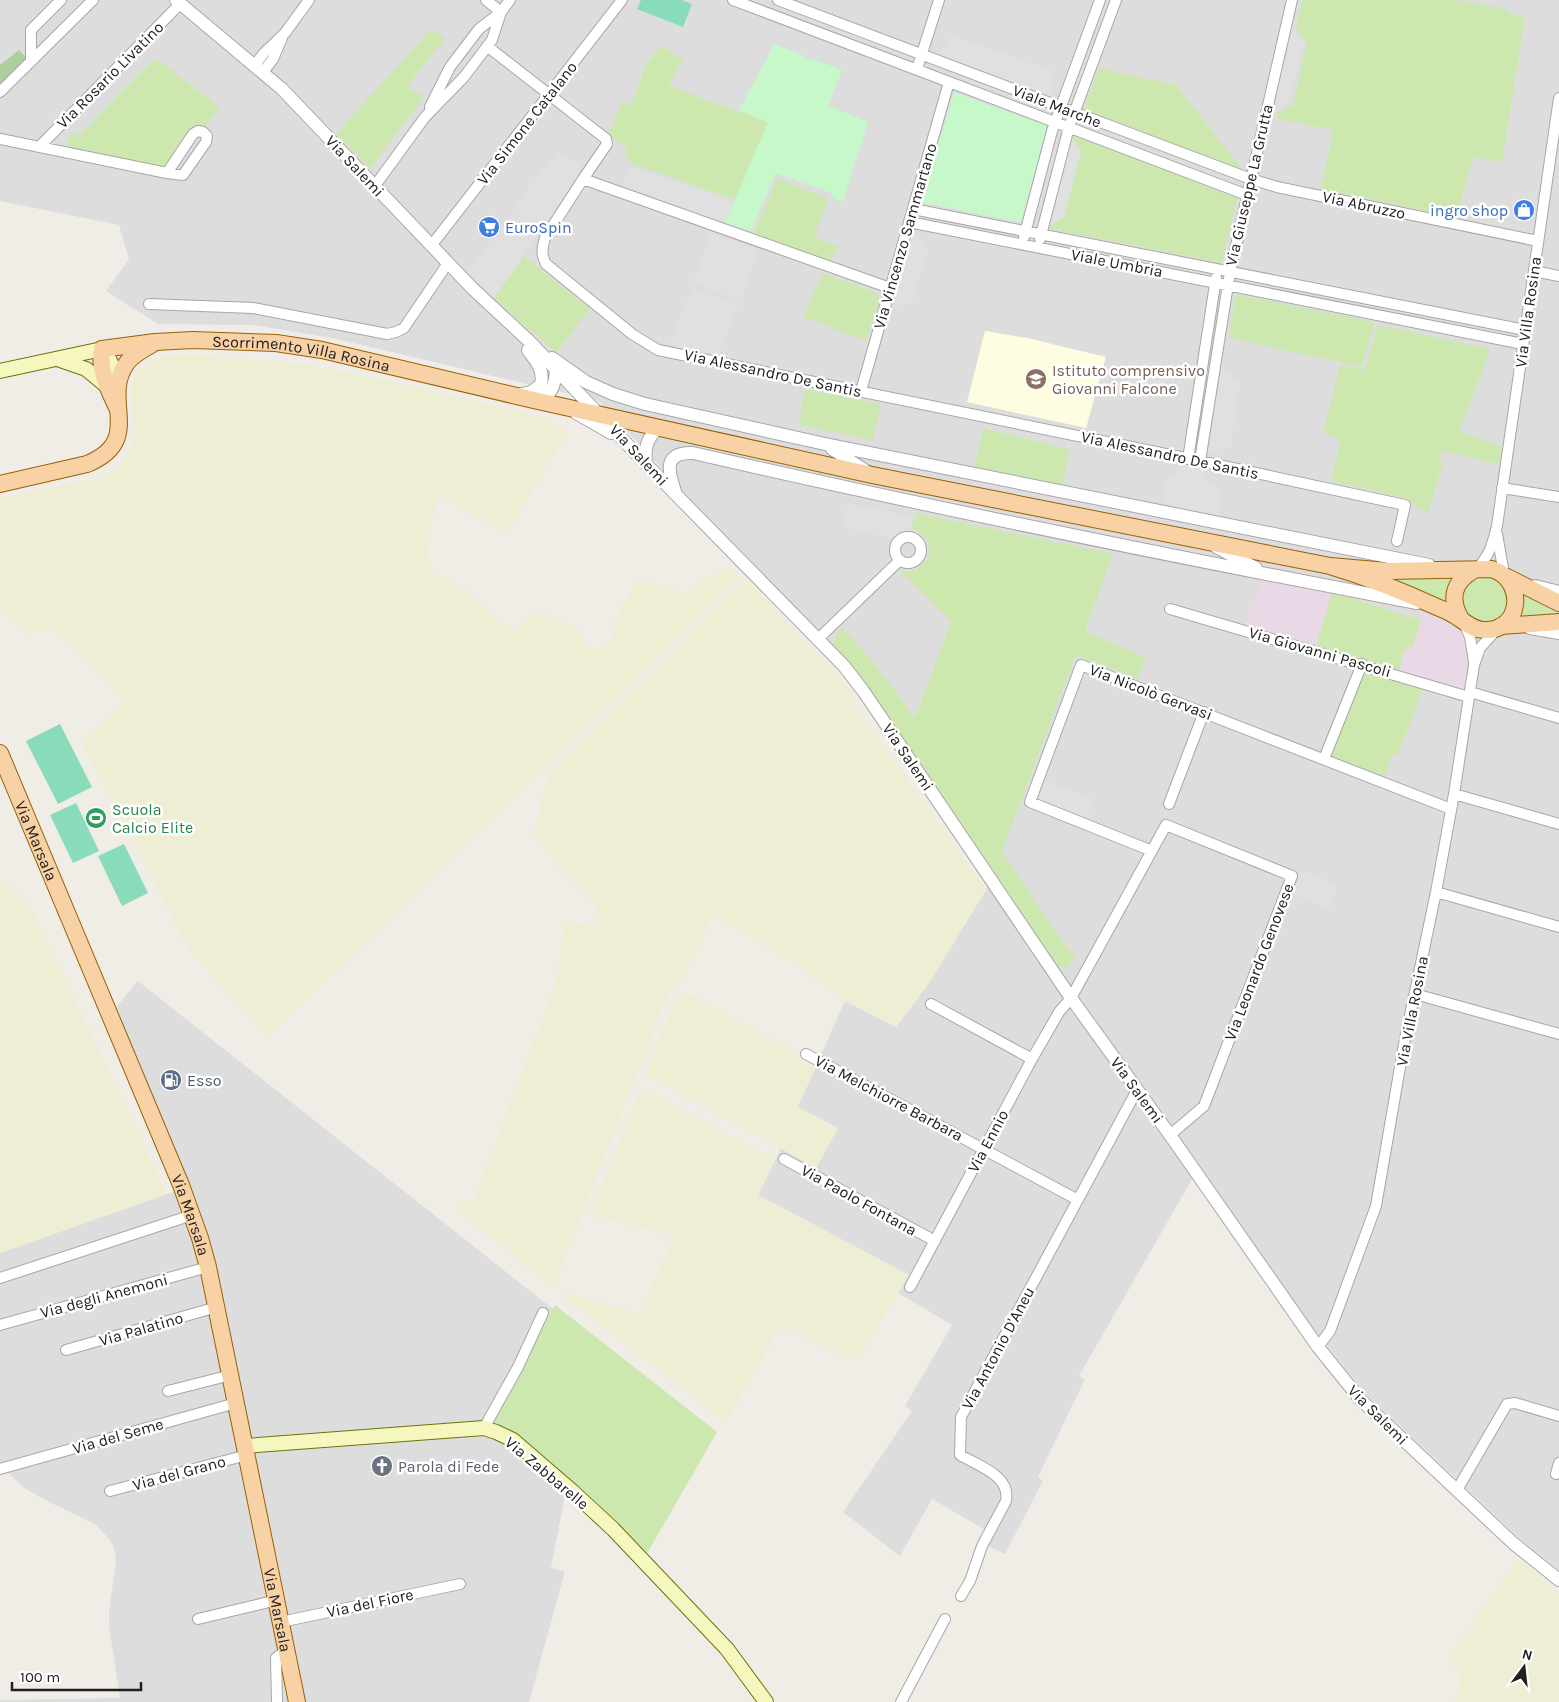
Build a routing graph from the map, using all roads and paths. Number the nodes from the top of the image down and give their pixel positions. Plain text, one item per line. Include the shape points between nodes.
1 (61, 0) edge
2 (93, 0) edge
3 (309, 0) edge
4 (486, 0) edge
5 (510, 0) edge
6 (622, 0) edge
7 (733, 0) edge
8 (778, 0) edge
9 (938, 0) edge
10 (1100, 0) edge
11 (1116, 0) edge
12 (1292, 0) edge
13 (178, 2) edge
14 (502, 12) junction
15 (850, 27) junction
16 (863, 32) junction
17 (845, 42) junction
18 (487, 46) junction
19 (857, 47) junction
20 (922, 55) junction
21 (31, 61) junction
22 (259, 68) junction
23 (917, 70) junction
24 (949, 82) junction
25 (0, 92) edge
26 (549, 94) junction
27 (1559, 98) edge
28 (1061, 107) junction
29 (1075, 112) junction
30 (425, 117) junction
31 (1055, 122) junction
32 (1069, 127) junction
33 (0, 139) edge
34 (40, 147) junction
35 (167, 173) junction
36 (1547, 178) junction
37 (583, 179) junction
38 (1559, 180) edge
39 (1249, 186) junction
40 (374, 187) junction
41 (913, 209) junction
42 (909, 222) junction
43 (1026, 231) junction
44 (1041, 234) junction
45 (1538, 241) junction
46 (1022, 244) junction
47 (431, 246) junction
48 (1038, 248) junction
49 (448, 263) junction
50 (1217, 269) junction
51 (1534, 271) junction
52 (1230, 272) junction
53 (1559, 276) edge
54 (1215, 283) junction
55 (1228, 285) junction
56 (890, 288) junction
57 (1328, 291) junction
58 (149, 304) dead end
59 (1326, 305) junction
60 (1416, 308) junction
61 (1414, 322) junction
62 (1495, 324) junction
63 (511, 326) junction
64 (1525, 330) junction
65 (1492, 338) junction
66 (529, 341) junction
67 (155, 342) junction
68 (1523, 344) junction
69 (102, 349) junction
70 (56, 359) junction
71 (1202, 369) junction
72 (556, 370) junction
73 (0, 371) edge
74 (1214, 371) junction
75 (113, 385) junction
76 (861, 391) junction
77 (515, 395) junction
78 (544, 402) junction
79 (599, 414) junction
80 (659, 428) junction
81 (824, 444) junction
82 (629, 446) junction
83 (1188, 459) junction
84 (1200, 461) junction
85 (646, 464) junction
86 (872, 475) junction
87 (0, 484) edge
88 (1502, 488) junction
89 (677, 496) junction
90 (1559, 497) edge
91 (1497, 526) junction
92 (1203, 541) junction
93 (1396, 541) dead end
94 (900, 560) dead end
95 (1330, 566) junction
96 (1475, 570) junction
97 (1456, 571) junction
98 (1270, 575) junction
99 (1507, 577) junction
100 (1559, 592) edge
101 (1559, 603) edge
102 (1437, 607) junction
103 (1170, 609) dead end
104 (1462, 620) junction
105 (1559, 622) edge
106 (1505, 626) junction
107 (1559, 633) edge
108 (818, 639) junction
109 (1362, 664) junction
110 (1474, 665) junction
111 (1470, 694) junction
112 (1204, 712) junction
113 (1559, 718) edge
114 (0, 754) edge
115 (1324, 759) junction
116 (1454, 794) junction
117 (1169, 804) dead end
118 (1451, 809) junction
119 (1559, 824) edge
120 (1166, 825) joint
121 (1152, 850) junction
122 (1436, 892) junction
123 (1559, 927) edge
124 (1415, 994) junction
125 (1071, 998) junction
126 (931, 1004) dead end
127 (1559, 1034) edge
128 (806, 1054) dead end
129 (1032, 1059) junction
130 (1137, 1090) junction
131 (1170, 1135) junction
132 (984, 1150) junction
133 (784, 1159) dead end
134 (1078, 1200) junction
135 (192, 1215) junction
136 (934, 1241) junction
137 (208, 1267) junction
138 (0, 1278) edge
139 (910, 1287) dead end
140 (217, 1307) junction
141 (543, 1313) dead end
142 (0, 1324) edge
143 (1318, 1347) junction
144 (66, 1350) dead end
145 (231, 1375) junction
146 (168, 1391) dead end
147 (236, 1403) junction
148 (1559, 1416) edge
149 (484, 1428) junction
150 (246, 1450) junction
151 (1559, 1463) edge
152 (0, 1469) edge
153 (1556, 1474) dead end
154 (1456, 1490) junction
155 (110, 1492) dead end
156 (1559, 1580) edge
157 (460, 1584) dead end
158 (961, 1596) dead end
159 (277, 1600) junction
160 (198, 1619) dead end
161 (946, 1619) dead end
162 (281, 1622) junction
163 (287, 1650) junction
164 (277, 1702) edge
165 (297, 1702) edge
166 (766, 1702) edge
167 (901, 1702) edge

1 - 21 street via 31,30
2 - 21 street
3 - 22 street via 264,53
4 - 14 street
5 - 14 street
6 - 26 street, Via Simone Catalano
7 - 17 street, Viale Marche
8 - 15 street, Viale Marche
9 - 20 street
10 - 28 street
11 - 29 street
12 - 39 street, Via Giuseppe La Grutta
13 - 22 street, Via Salemi
13 - 34 street, Via Rosario Livatino
14 - 18 street
14 - 30 street via 478,29 450,67
15 - 16 street, Viale Marche
15 - 17 street
16 - 19 street
16 - 20 street, Viale Marche
17 - 19 street, Viale Marche
18 - 26 street
18 - 30 street via 464,77
19 - 23 street, Viale Marche
20 - 23 street
20 - 28 street, Viale Marche
21 - 25 street
22 - 40 street, Via Salemi
23 - 24 street, Viale Marche
24 - 31 street, Viale Marche
24 - 41 street, Via Vincenzo Sammartano
26 - 37 street via 606,139 607,144
26 - 47 street, Via Simone Catalano
27 - 36 street, Via Villa Rosina
28 - 29 street, Viale Marche
28 - 31 street
29 - 32 street
29 - 39 street, Viale Marche
30 - 40 street
31 - 32 street, Viale Marche
31 - 43 street
32 - 39 street, Viale Marche via 1225,186
32 - 44 street
33 - 34 street
34 - 35 street
35 - 35 street via 183,175 206,142 207,136 203,132 193,134
36 - 38 street
36 - 45 street, Via Villa Rosina
37 - 56 street
37 - 76 street, Via Alessandro De Santis via 545,238 542,256 546,264 632,334 658,350
39 - 45 street, Via Abruzzo via 1277,187
39 - 52 street, Via Giuseppe La Grutta
40 - 47 street, Via Salemi
41 - 42 street, Via Vincenzo Sammartano
41 - 43 street, Viale Umbria
42 - 46 street, Viale Umbria
42 - 56 street, Via Vincenzo Sammartano
43 - 44 street, Viale Umbria
43 - 46 street
44 - 48 street
44 - 50 street, Viale Umbria
45 - 51 street, Via Villa Rosina
46 - 48 street, Viale Umbria
47 - 49 street, Via Salemi
48 - 54 street, Viale Umbria
49 - 58 street via 404,328 387,334 253,308
49 - 63 street, Via Salemi
50 - 52 street, Viale Umbria
50 - 54 street, Via Giuseppe La Grutta
51 - 53 street
51 - 64 street, Via Villa Rosina
52 - 55 street, Via Giuseppe La Grutta
52 - 57 street, Viale Umbria
54 - 55 street, Viale Umbria
54 - 71 street, Via Giuseppe La Grutta
55 - 59 street, Viale Umbria
55 - 74 street, Via Giuseppe La Grutta
56 - 76 street, Via Vincenzo Sammartano
57 - 59 street
57 - 60 street, Viale Umbria
59 - 61 street, Viale Umbria
60 - 61 street
60 - 62 street, Viale Umbria
61 - 65 street, Viale Umbria
62 - 64 street, Viale Umbria
62 - 65 street
63 - 66 street, Via Salemi
63 - 77 street via 537,363 542,376 536,390
64 - 68 street, Via Villa Rosina
65 - 68 street, Viale Umbria
66 - 72 street, Via Salemi
66 - 81 street via 586,382 613,394
67 - 69 main road, Scorrimento Villa Rosina
67 - 75 main road via 135,354
67 - 77 main road, Scorrimento Villa Rosina via 276,343 371,360
68 - 88 street, Via Villa Rosina
69 - 70 main road, Scorrimento Villa Rosina
69 - 75 main road via 101,367
70 - 73 main road, Scorrimento Villa Rosina
70 - 75 main road via 86,369
71 - 74 street
71 - 83 street, Via Giuseppe La Grutta
72 - 78 street via 554,386
72 - 79 street, Via Salemi
74 - 84 street, Via Giuseppe La Grutta
75 - 87 main road via 120,422 115,442 106,454 86,464
76 - 83 street, Via Alessandro De Santis
77 - 78 main road, Scorrimento Villa Rosina
78 - 79 main road, Scorrimento Villa Rosina
78 - 82 street via 579,415
79 - 80 main road, Scorrimento Villa Rosina
79 - 82 street, Via Salemi
80 - 85 street via 645,448
80 - 86 main road, Scorrimento Villa Rosina
81 - 86 street
81 - 97 street
82 - 85 street, Via Salemi
83 - 84 street, Via Alessandro De Santis
84 - 93 street, Via Alessandro De Santis via 1404,505
85 - 89 street, Via Salemi
86 - 92 main road, Scorrimento Villa Rosina
88 - 90 street
88 - 91 street, Via Villa Rosina
89 - 98 street via 669,465 682,453 693,454 895,499
89 - 108 street, Via Salemi
91 - 96 street, Via Villa Rosina via 1487,558
91 - 99 street, Via Villa Rosina
92 - 95 main road, Scorrimento Villa Rosina
92 - 98 street
94 - 108 street
95 - 97 main road via 1388,571
95 - 102 main road via 1378,581
96 - 97 main road
96 - 99 main road via 1492,569
96 - 104 main road via 1465,575 1455,591 1456,611
98 - 102 street
99 - 100 street
99 - 101 main road
99 - 106 main road via 1514,588 1516,602
102 - 104 main road
103 - 109 street, Via Giovanni Pascoli
104 - 106 main road via 1469,626 1484,630
104 - 110 street, Via Villa Rosina via 1470,637
105 - 106 main road
106 - 107 street
106 - 110 street, Via Villa Rosina via 1480,648
108 - 125 street, Via Salemi via 864,692
109 - 111 street, Via Giovanni Pascoli
109 - 115 street
110 - 111 street, Via Villa Rosina
111 - 113 street, Via Giovanni Pascoli
111 - 116 street, Via Villa Rosina
112 - 115 street, Via Nicolò Gervasi
112 - 117 street
112 - 121 street, Via Nicolò Gervasi via 1082,665 1078,674 1030,802
114 - 135 main road, Via Marsala
115 - 118 street, Via Nicolò Gervasi
116 - 118 street, Via Villa Rosina
116 - 119 street
118 - 122 street, Via Villa Rosina
120 - 121 street, Via Ennio
120 - 131 street, Via Leonardo Genovese via 1292,876 1204,1106
121 - 125 street, Via Ennio
122 - 123 street
122 - 124 street, Via Villa Rosina
124 - 127 street
124 - 143 street, Via Villa Rosina via 1376,1206 1330,1332
125 - 129 street, Via Ennio via 1059,1012
125 - 130 street, Via Salemi
126 - 129 street
128 - 132 street, Via Melchiorre Barbara
129 - 132 street, Via Ennio
130 - 131 street, Via Salemi
130 - 134 street, Via Antonio D'Aneu
131 - 143 street, Via Salemi
132 - 134 street, Via Melchiorre Barbara
132 - 136 street, Via Ennio
133 - 136 street, Via Paolo Fontana
134 - 158 street, Via Antonio D'Aneu via 961,1417 960,1455 999,1477 1007,1494
135 - 137 main road, Via Marsala
135 - 138 street
136 - 139 street, Via Ennio
137 - 140 main road, Via Marsala
137 - 142 street, Via degli Anemoni
140 - 144 street, Via Palatino
140 - 145 main road, Via Marsala
141 - 149 street
143 - 154 street, Via Salemi via 1360,1399
145 - 146 street
145 - 147 main road, Via Marsala
147 - 150 main road, Via Marsala
147 - 152 street, Via del Seme
148 - 154 street via 1515,1403 1507,1404
149 - 150 main road, Via Zabbarelle
149 - 166 main road, Via Zabbarelle via 513,1440 613,1529 727,1649
150 - 155 street, Via del Grano
150 - 159 main road, Via Marsala
151 - 153 street
154 - 156 street, Via Salemi
157 - 162 street, Via del Fiore
159 - 160 street
159 - 162 main road, Via Marsala
161 - 167 street
162 - 163 main road, Via Marsala
163 - 164 street via 276,1658
163 - 165 main road, Via Marsala

